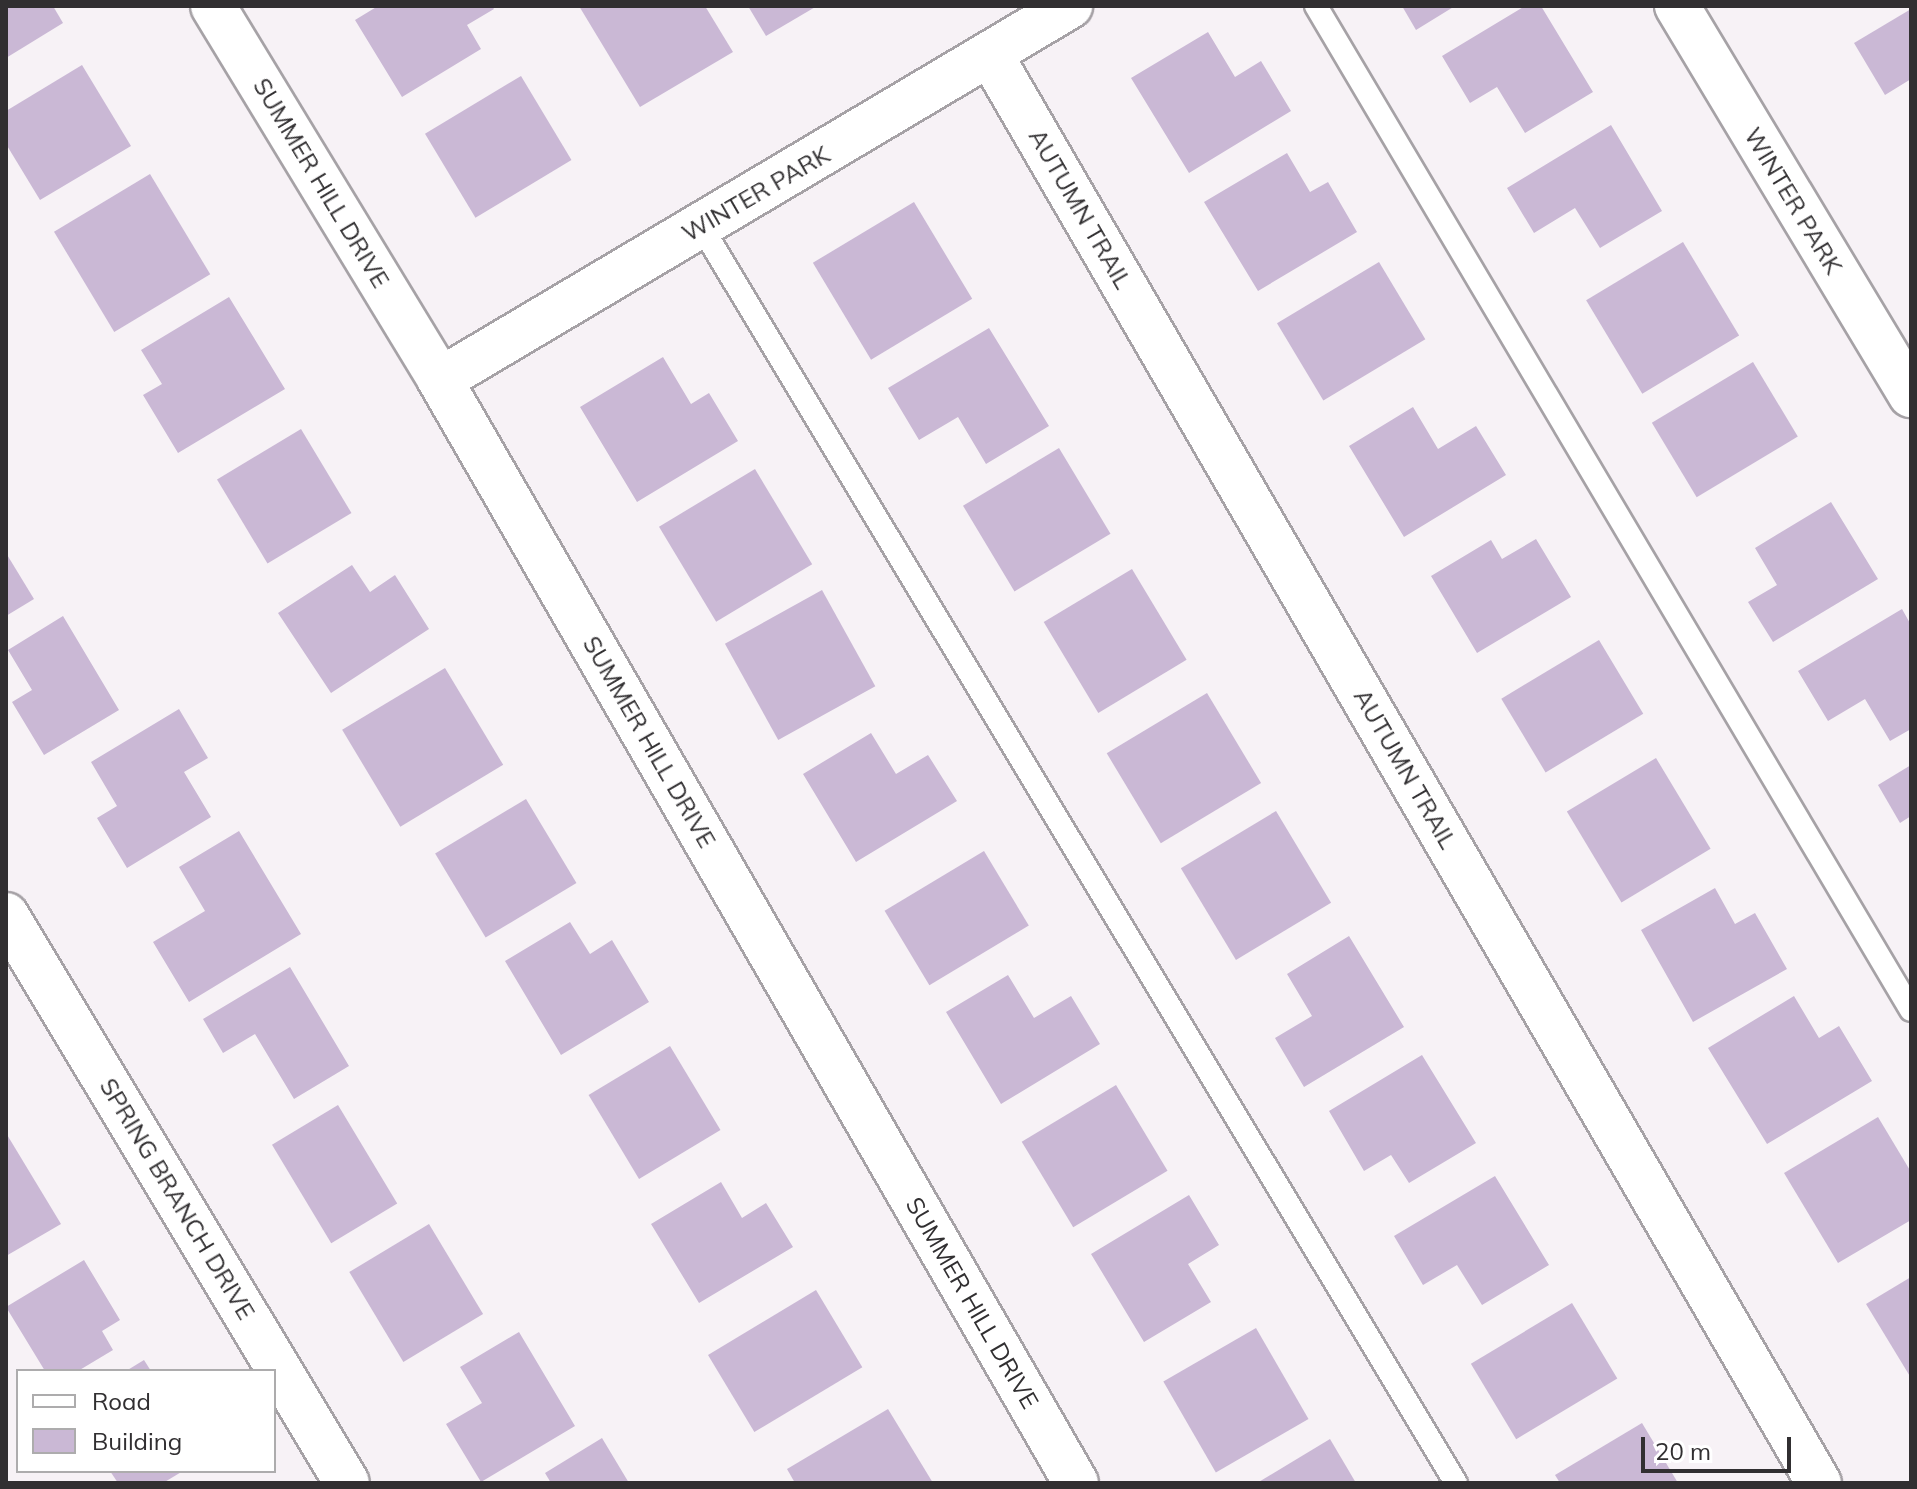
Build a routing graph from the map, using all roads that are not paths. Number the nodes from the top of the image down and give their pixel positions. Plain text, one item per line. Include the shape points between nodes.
1 (213, 6) edge
2 (1070, 6) edge
3 (1316, 6) edge
4 (1677, 6) edge
5 (991, 56) junction
6 (701, 226) junction
7 (440, 380) junction
8 (1911, 395) edge
9 (6, 915) edge
10 (1911, 1010) edge
11 (347, 1483) edge
12 (1076, 1483) edge
13 (1456, 1483) edge
14 (1819, 1483) edge

1 - 7 street, SUMMER HILL DRIVE
2 - 5 street, WINTER PARK
3 - 10 lane
4 - 8 street, WINTER PARK
5 - 6 street, WINTER PARK
5 - 14 street, AUTUMN TRAIL
6 - 7 street, WINTER PARK
6 - 13 lane
7 - 12 street, SUMMER HILL DRIVE
9 - 11 street, SPRING BRANCH DRIVE

